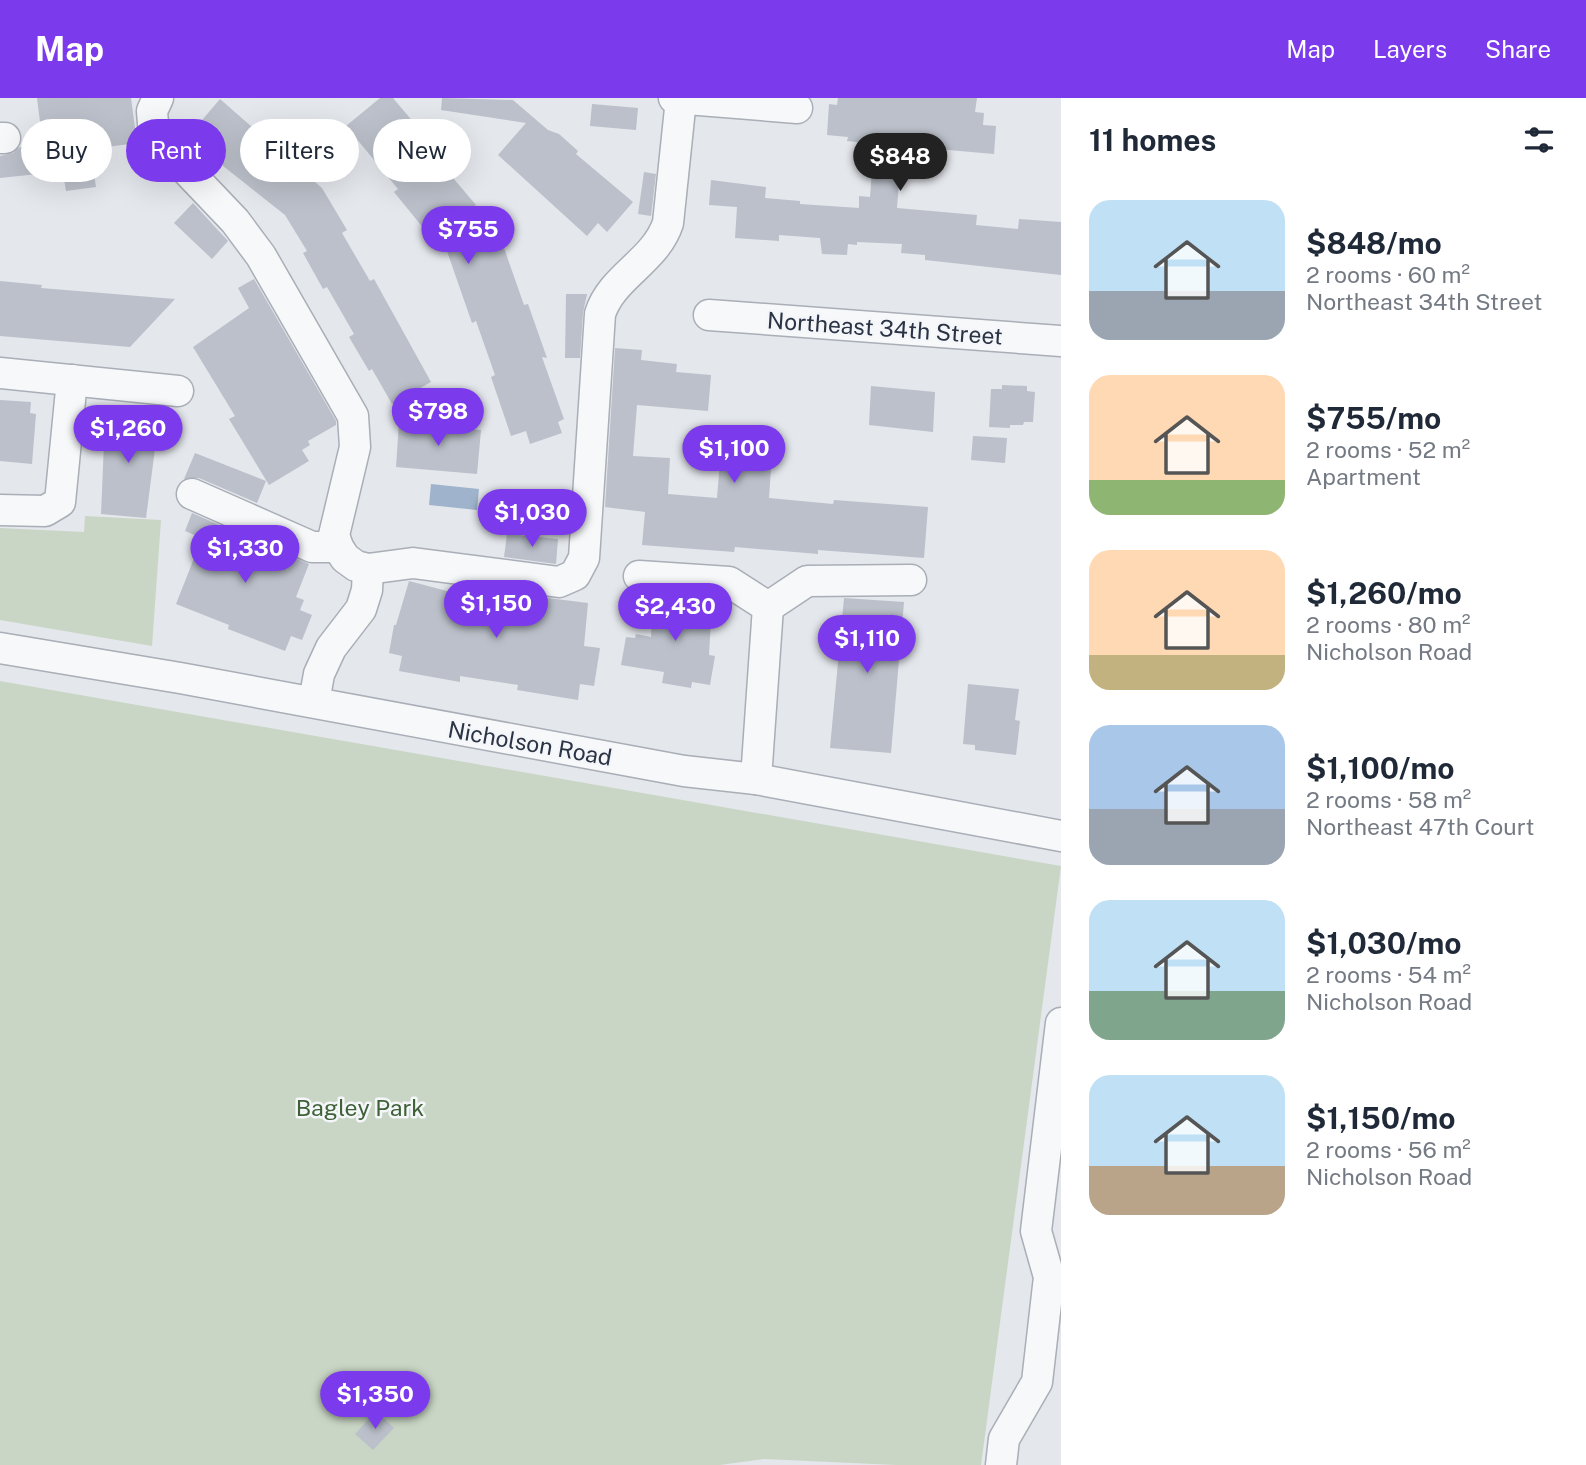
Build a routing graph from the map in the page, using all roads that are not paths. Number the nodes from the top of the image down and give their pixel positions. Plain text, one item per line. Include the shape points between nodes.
1 (158, 98) edge
2 (674, 98) edge
3 (681, 99) edge
4 (797, 108) dead end
5 (709, 315) dead end
6 (1061, 341) edge
7 (0, 373) edge
8 (72, 380) junction
9 (178, 391) dead end
10 (192, 494) dead end
11 (0, 510) edge
12 (338, 547) junction
13 (368, 569) junction
14 (639, 576) dead end
15 (911, 580) dead end
16 (768, 607) junction
17 (0, 648) edge
18 (314, 702) junction
19 (756, 779) junction
20 (1061, 836) edge
21 (1061, 1023) edge
22 (1001, 1465) edge

1 - 12 street via 152,111 154,136 236,221 261,256 353,416 355,447 335,522
2 - 3 street
3 - 4 street
3 - 13 street via 663,238 604,300 600,314 581,567 559,582 413,563
5 - 6 street, Northeast 34th Street
7 - 8 street
8 - 9 street
8 - 11 street via 60,502 45,512
10 - 12 street via 312,547
12 - 13 street via 345,558
13 - 18 street via 361,609 331,648 319,674
14 - 16 street via 729,582
15 - 16 street via 807,581
16 - 19 street
17 - 18 street, Nicholson Road
18 - 19 street, Nicholson Road via 684,771
19 - 20 street, Nicholson Road
21 - 22 street via 1036,1231 1049,1278 1037,1382 1004,1439

